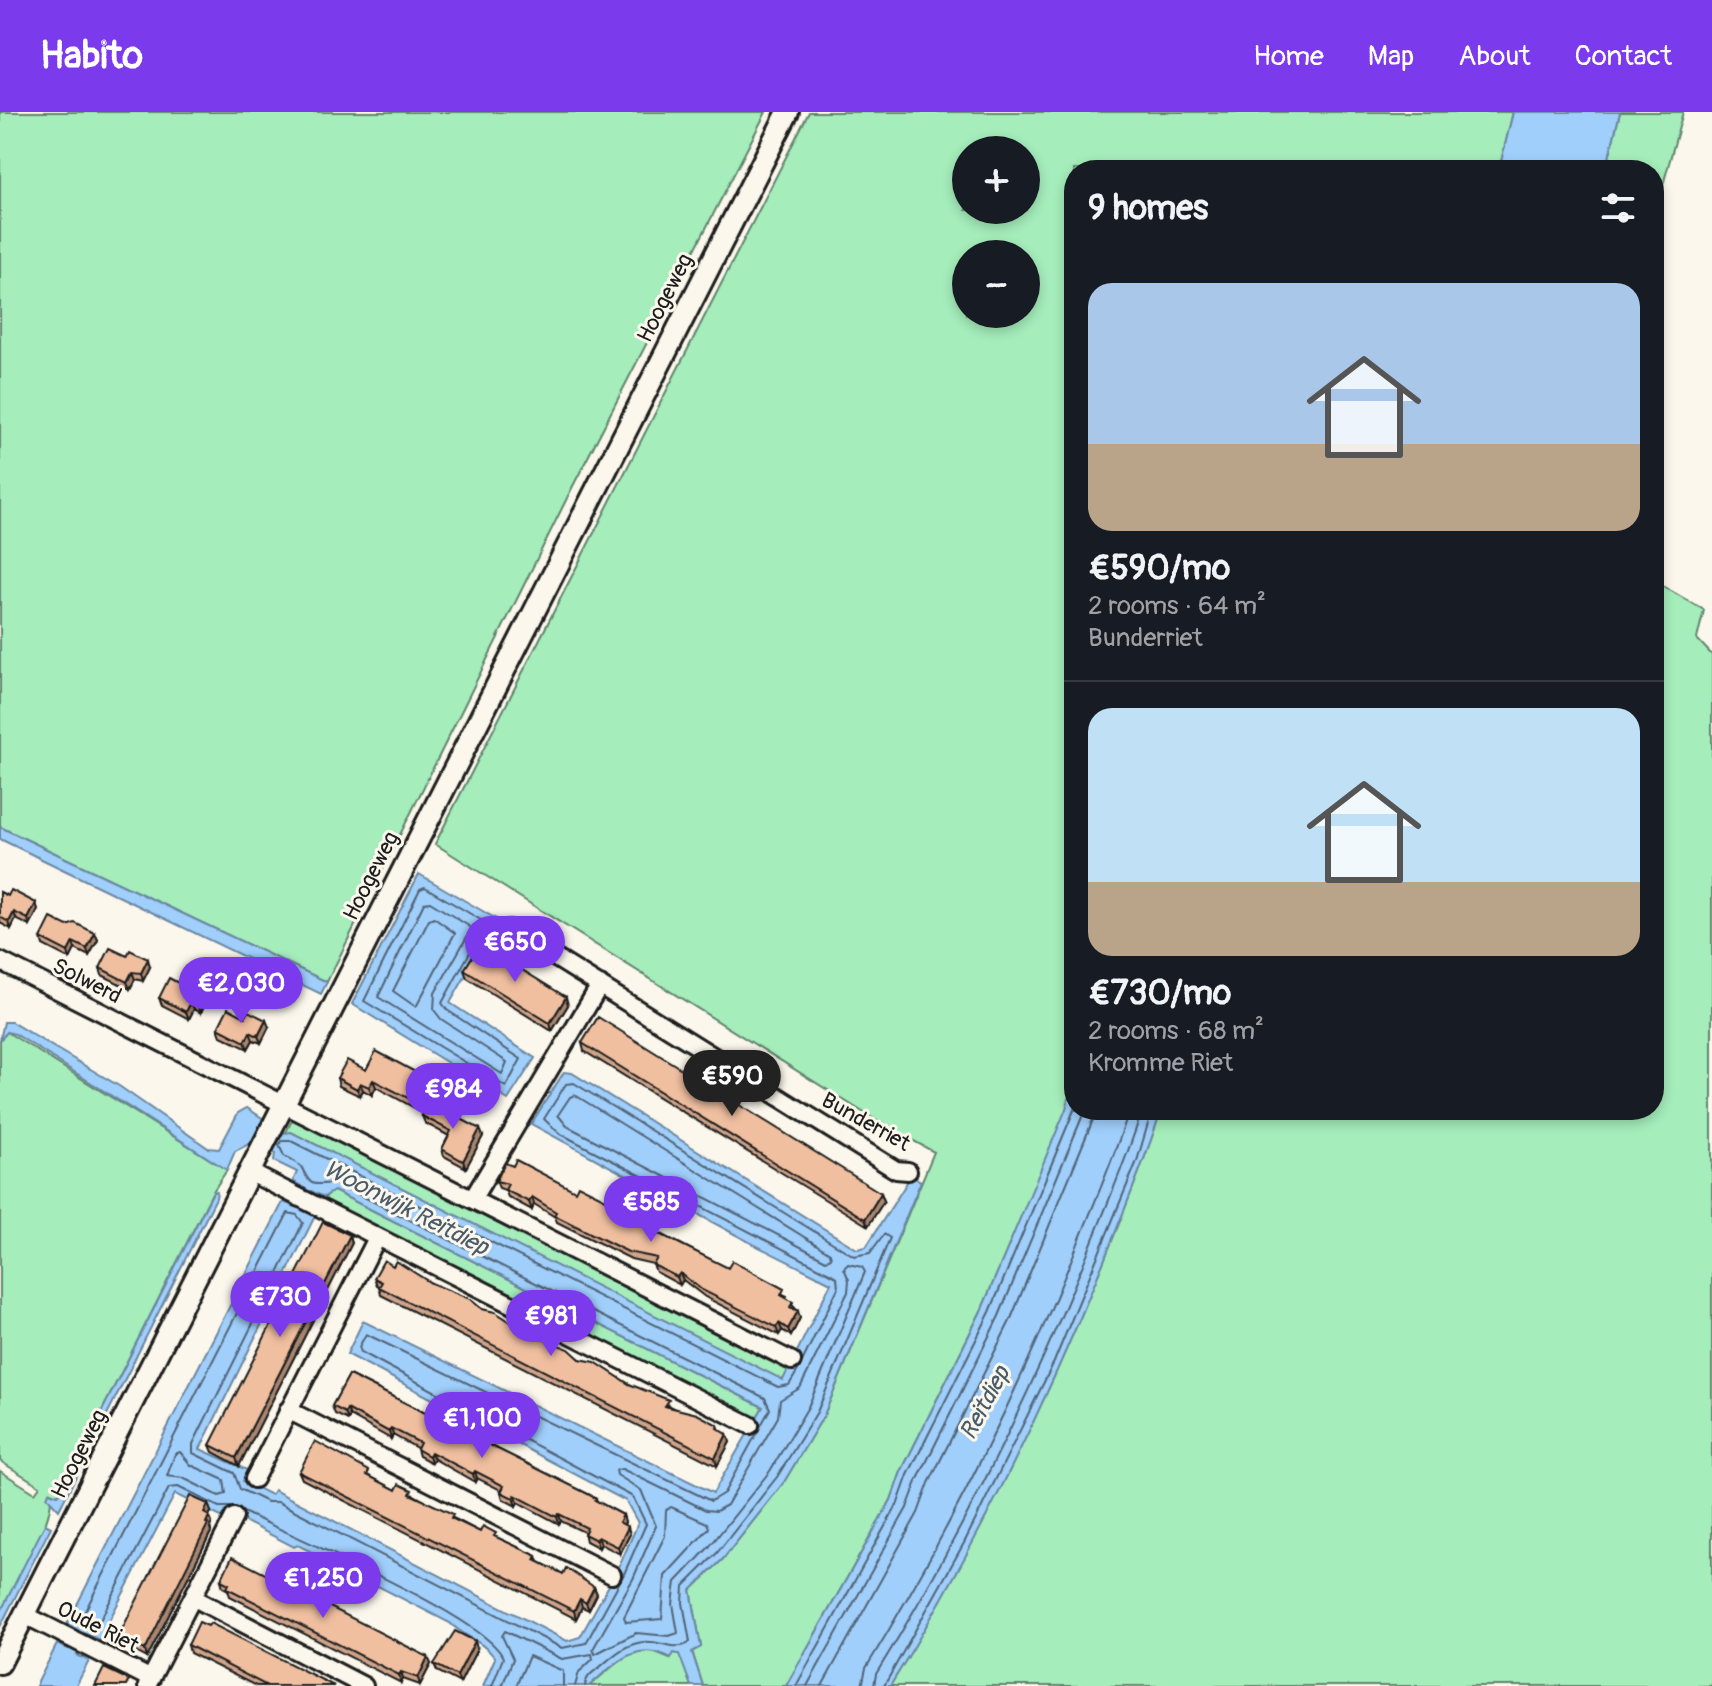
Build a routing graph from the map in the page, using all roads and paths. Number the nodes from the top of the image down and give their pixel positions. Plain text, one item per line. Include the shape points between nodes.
1 (788, 112) edge
2 (509, 929) dead end
3 (0, 961) edge
4 (600, 985) junction
5 (281, 1112) junction
6 (254, 1166) junction
7 (908, 1171) dead end
8 (473, 1198) junction
9 (377, 1238) junction
10 (792, 1361) dead end
11 (288, 1410) junction
12 (750, 1425) dead end
13 (254, 1479) dead end
14 (234, 1517) dead end
15 (612, 1575) dead end
16 (194, 1598) junction
17 (25, 1615) junction
18 (0, 1663) edge
19 (149, 1683) edge
20 (364, 1686) edge

1 - 5 street, Hoogeweg
2 - 4 street, Bunderriet
3 - 5 street, Solwerd
4 - 7 street, Bunderriet via 896,1170
4 - 8 street
5 - 6 street, Hoogeweg
5 - 8 street
6 - 9 street via 279,1187
6 - 17 street, Hoogeweg
8 - 10 street
9 - 11 street
9 - 12 street
11 - 13 street
11 - 15 street
14 - 16 street, Oude Riet
16 - 19 street, Oude Riet
16 - 20 street
17 - 18 street, Hoogeweg
17 - 19 street, Oude Riet

